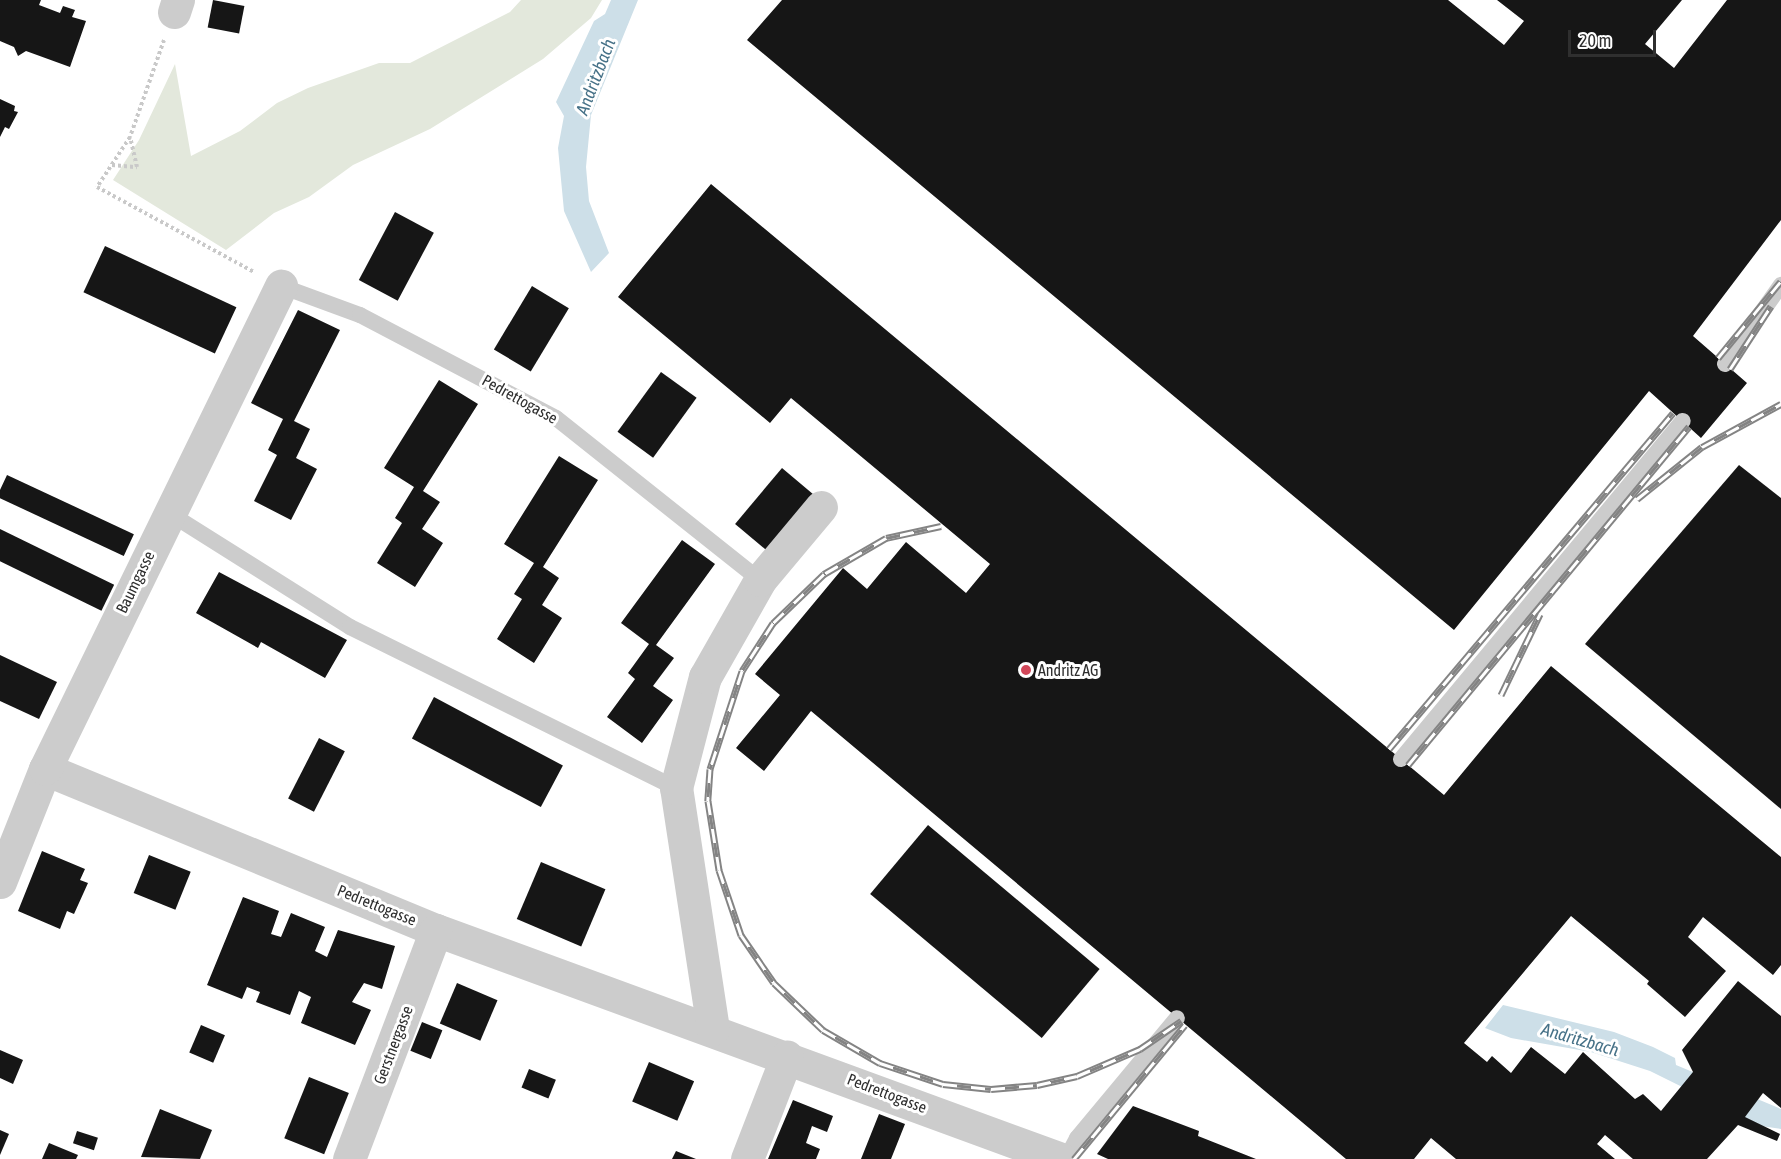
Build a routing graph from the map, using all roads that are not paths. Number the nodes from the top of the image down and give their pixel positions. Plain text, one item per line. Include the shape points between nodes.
1 (1781, 285) edge
2 (281, 286) joint
3 (1725, 364) dead end
4 (1683, 421) dead end
5 (821, 507) dead end
6 (169, 513) junction
7 (760, 580) junction
8 (1401, 759) dead end
9 (45, 769) junction
10 (676, 788) junction
11 (0, 882) edge
12 (436, 930) junction
13 (1178, 1018) dead end
14 (713, 1029) junction
15 (787, 1056) junction
16 (349, 1159) edge
17 (747, 1159) edge
18 (1061, 1159) edge
19 (1066, 1159) edge

1 - 3 lane
2 - 6 street, Baumgasse
2 - 7 lane, Pedrettogasse via 360,315 556,418
4 - 8 lane
5 - 7 street
6 - 9 street, Baumgasse
6 - 10 lane via 350,627
7 - 10 street via 705,677
9 - 11 street, Baumgasse
9 - 12 street, Pedrettogasse
10 - 14 street
12 - 14 street, Pedrettogasse
12 - 16 street, Gerstnergasse
13 - 19 lane via 1077,1138
14 - 15 street, Pedrettogasse
15 - 17 street
15 - 18 street, Pedrettogasse

